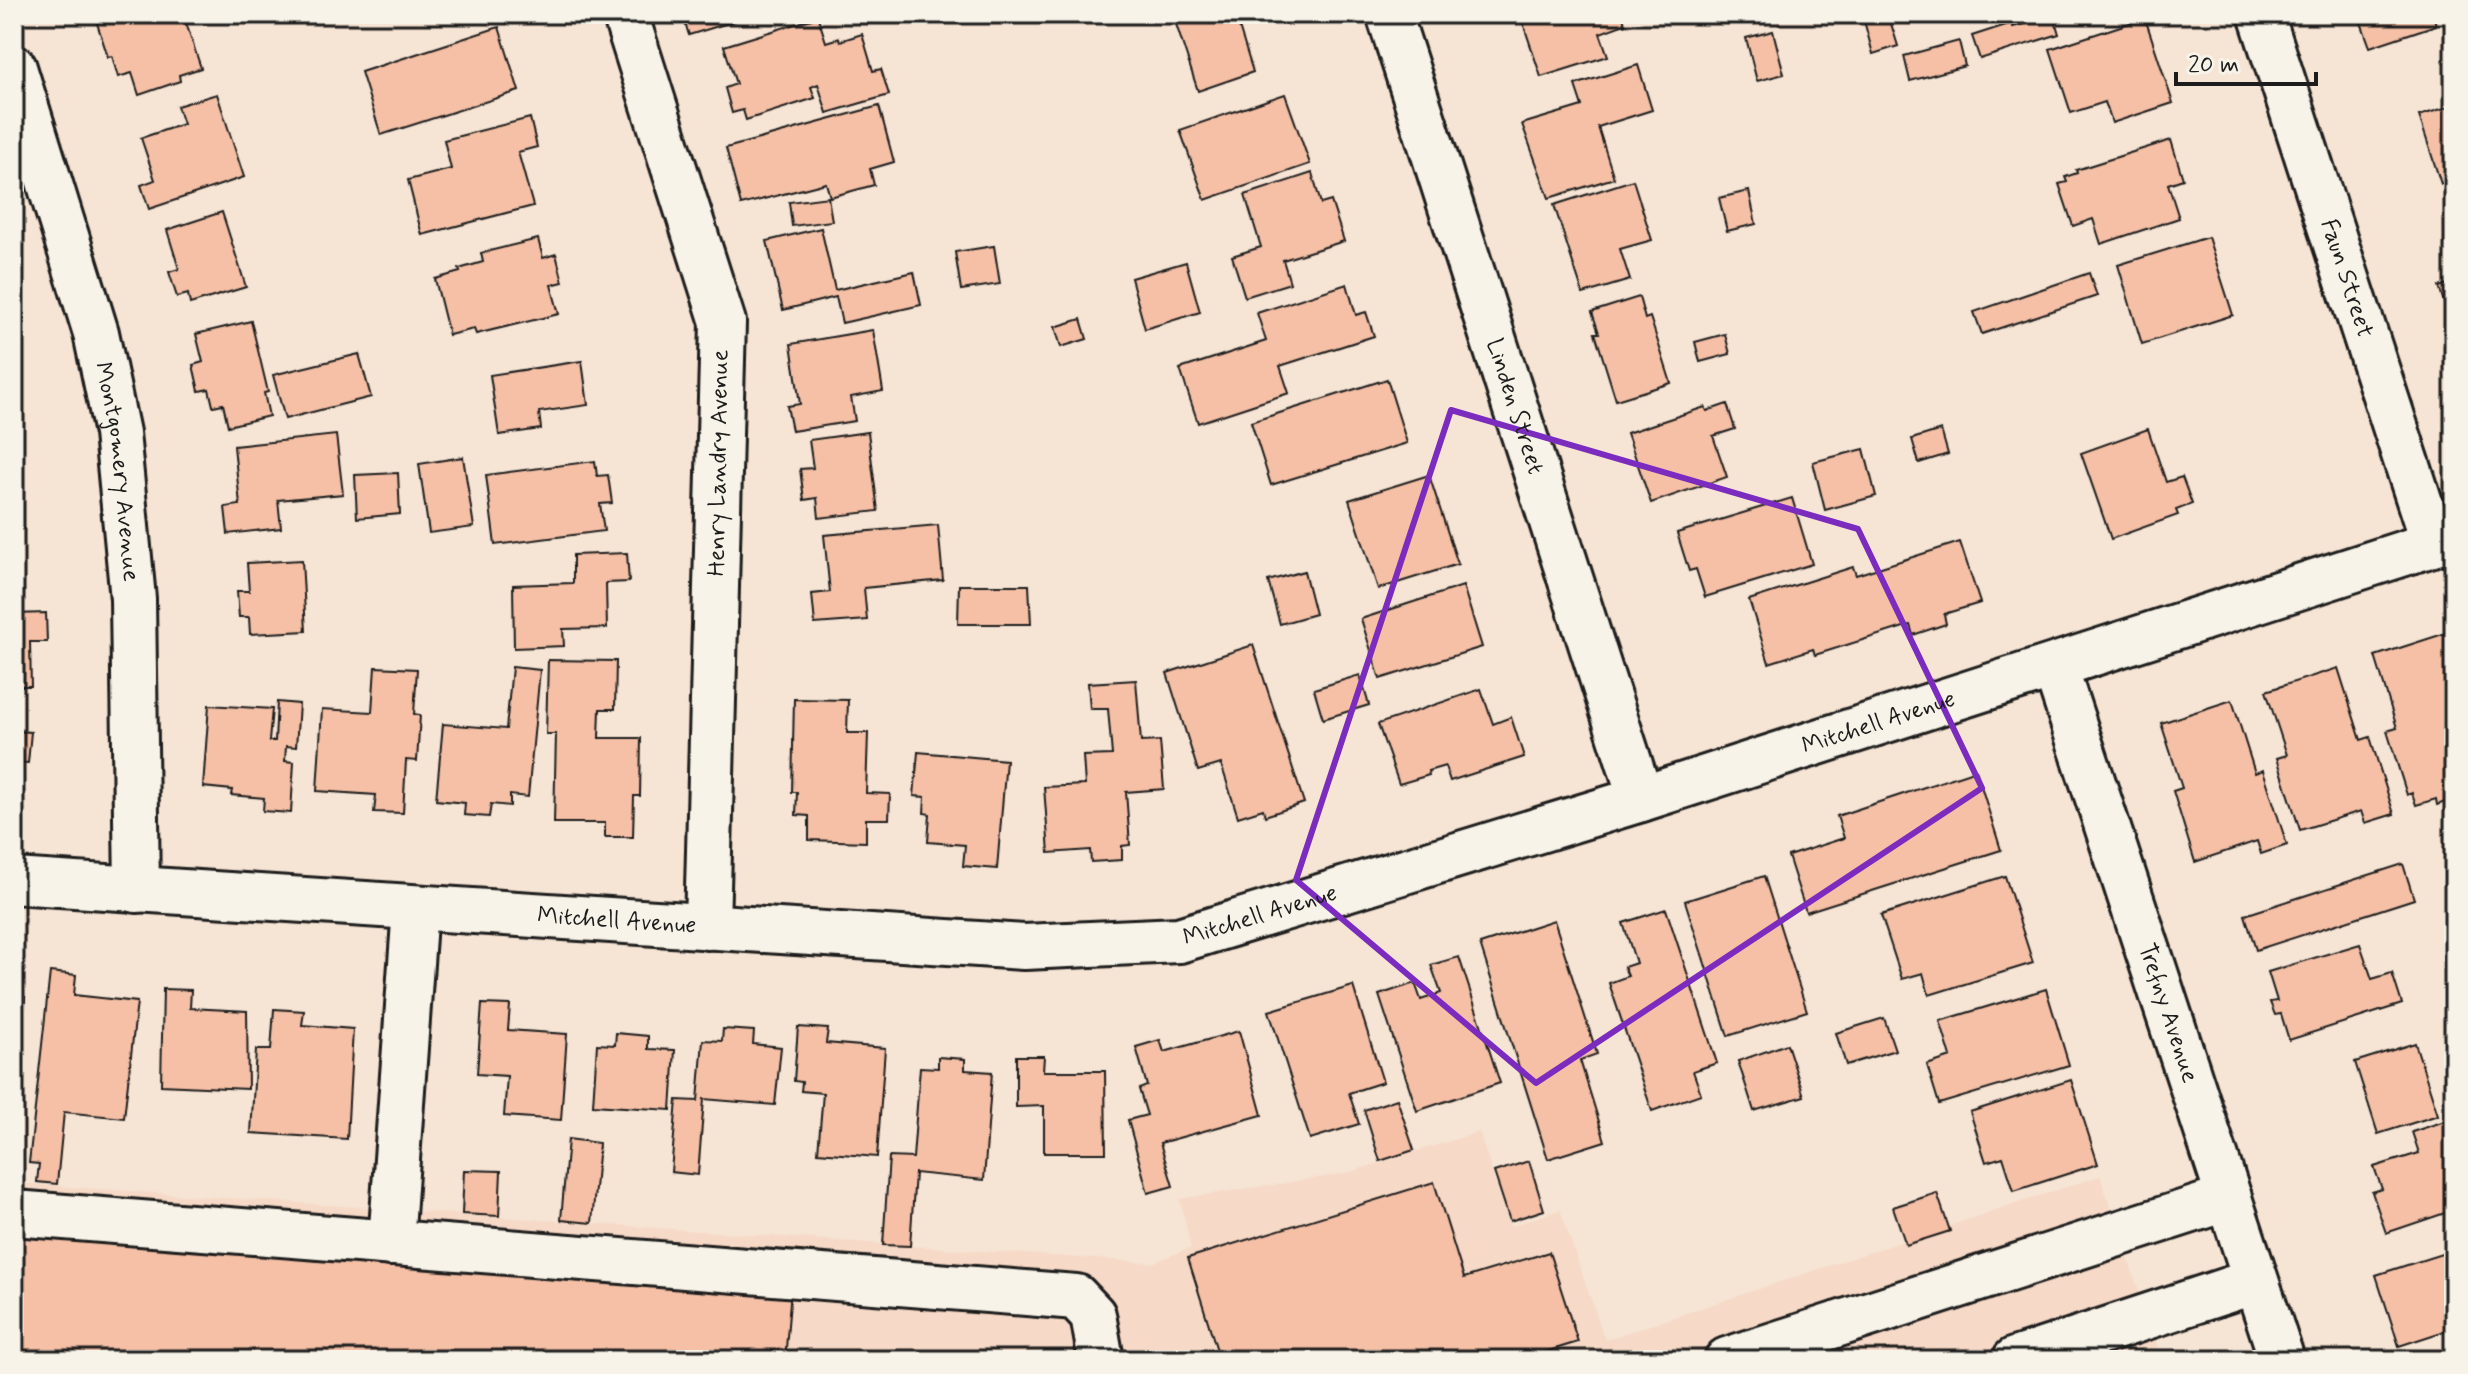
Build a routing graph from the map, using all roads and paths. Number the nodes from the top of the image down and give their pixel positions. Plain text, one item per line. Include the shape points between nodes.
1 (625, 14) edge
2 (1389, 14) edge
3 (2261, 14) edge
4 (14, 68) edge
5 (2444, 540) edge
6 (2055, 667) junction
7 (1641, 799) junction
8 (14, 881) edge
9 (137, 890) junction
10 (415, 908) junction
11 (707, 927) junction
12 (2229, 1198) junction
13 (14, 1213) edge
14 (391, 1243) junction
15 (2255, 1281) junction
16 (1101, 1360) edge
17 (1727, 1360) edge
18 (2015, 1360) edge
19 (2282, 1360) edge

1 - 11 street, Henry Landry Avenue via 723,322
2 - 7 street, Linden Street
3 - 5 street, Faun Street
4 - 9 street, Montgomery Avenue via 96,333 117,433 133,599
5 - 6 street, Mitchell Avenue
6 - 7 street, Mitchell Avenue
6 - 12 street, Trefny Avenue
7 - 11 street, Mitchell Avenue via 1179,940 1024,947
8 - 9 street, Mitchell Avenue
9 - 10 street, Mitchell Avenue
10 - 11 street, Mitchell Avenue
10 - 14 street
12 - 15 street, Trefny Avenue
12 - 17 street
13 - 14 street
14 - 16 street via 1076,1297 1093,1315
15 - 18 street
15 - 19 street, Trefny Avenue

